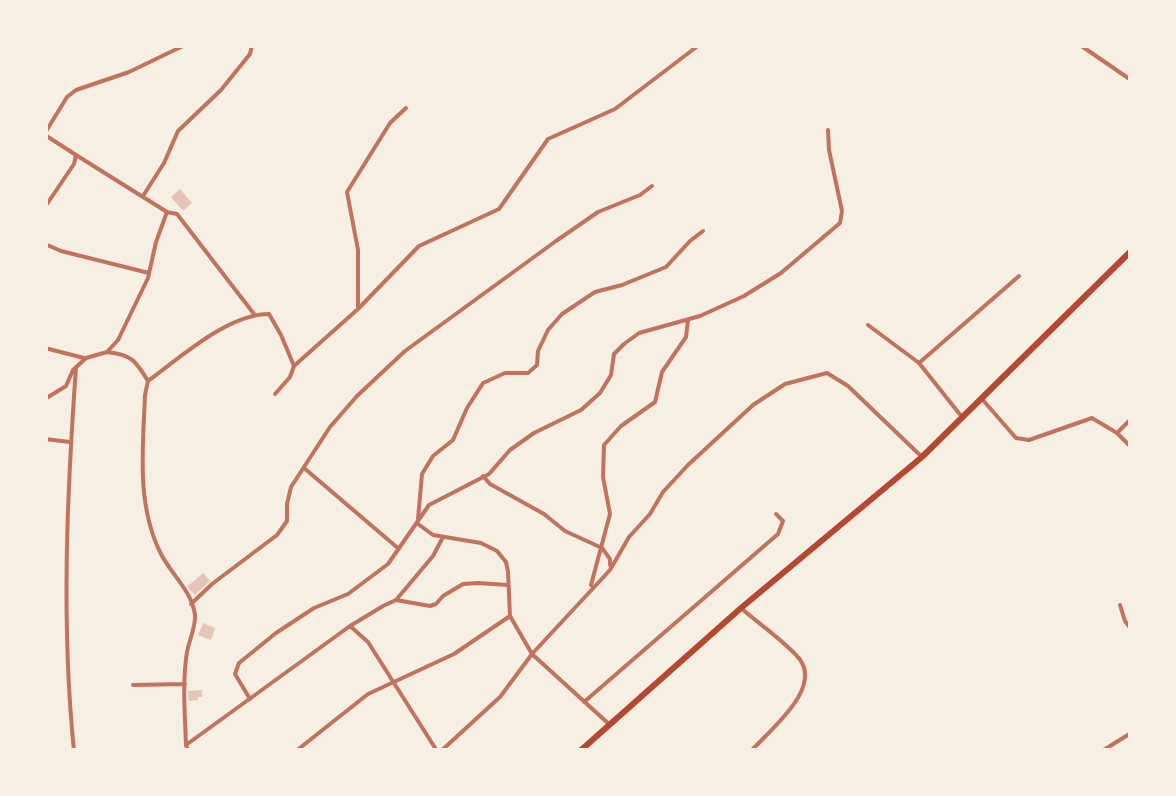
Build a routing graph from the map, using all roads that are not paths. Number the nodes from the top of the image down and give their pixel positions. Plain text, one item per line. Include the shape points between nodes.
1 (185, 45) edge
2 (252, 45) edge
3 (699, 45) edge
4 (1080, 45) edge
5 (1131, 80) edge
6 (406, 108) dead end
7 (828, 130) dead end
8 (45, 134) edge
9 (76, 155) junction
10 (652, 186) dead end
11 (142, 196) junction
12 (45, 207) edge
13 (168, 212) junction
14 (703, 231) dead end
15 (45, 244) edge
16 (1131, 251) edge
17 (149, 273) junction
18 (1019, 276) dead end
19 (358, 310) junction
20 (254, 314) junction
21 (688, 319) junction
22 (868, 325) dead end
23 (45, 348) edge
24 (107, 352) junction
25 (86, 358) junction
26 (919, 363) junction
27 (294, 366) junction
28 (76, 367) junction
29 (148, 380) junction
30 (275, 394) dead end
31 (981, 398) junction
32 (45, 400) edge
33 (962, 417) junction
34 (1131, 420) edge
35 (1117, 433) junction
36 (45, 439) edge
37 (71, 442) junction
38 (1131, 447) edge
39 (922, 457) junction
40 (304, 468) junction
41 (484, 476) junction
42 (776, 514) dead end
43 (418, 524) junction
44 (443, 537) junction
45 (399, 548) junction
46 (602, 548) junction
47 (610, 570) junction
48 (508, 585) junction
49 (590, 590) junction
50 (396, 600) junction
51 (191, 604) junction
52 (1120, 604) dead end
53 (741, 608) junction
54 (510, 616) junction
55 (350, 626) junction
56 (1131, 629) edge
57 (532, 654) junction
58 (394, 682) junction
59 (185, 684) junction
60 (132, 685) dead end
61 (250, 699) junction
62 (584, 702) junction
63 (610, 725) junction
64 (1131, 733) edge
65 (187, 748) edge
66 (74, 751) edge
67 (296, 751) edge
68 (439, 751) edge
69 (580, 751) edge
70 (751, 751) edge
71 (1102, 751) edge

1 - 8 street via 76,90
2 - 11 street via 222,90 178,132
3 - 19 street via 616,109 548,140 499,210 420,246
4 - 5 street
6 - 19 street via 347,192 358,250
7 - 21 street via 840,223 781,273
8 - 9 street
9 - 11 street
9 - 12 street
10 - 40 street via 598,212 404,350 357,396
11 - 13 street
13 - 17 street
13 - 20 street via 182,218
14 - 43 street via 666,266 595,292 562,314 528,373 483,383 454,440 422,474
15 - 17 street
16 - 31 main road
17 - 24 street
18 - 26 street
19 - 27 street
20 - 27 street via 269,314
20 - 29 street
21 - 41 street via 624,344 600,394 534,433
21 - 46 street via 655,402 604,445 610,514
22 - 26 street
23 - 25 street
24 - 25 street
24 - 29 street via 135,360
25 - 28 street
26 - 33 street
27 - 30 street
28 - 32 street via 66,386
28 - 37 street
29 - 51 street via 142,488 161,556
31 - 33 main road
31 - 35 street via 1016,438 1029,440 1092,418
33 - 39 main road
34 - 35 street
35 - 38 street
36 - 37 street
37 - 66 street via 67,640
39 - 47 street via 827,373 785,384 688,465
39 - 53 main road
40 - 45 street
40 - 51 street via 291,486 287,522 276,536
41 - 43 street via 429,505
41 - 46 street
42 - 62 street via 783,522 778,534
43 - 44 street
43 - 45 street
44 - 48 street via 497,551 506,562
44 - 50 street
45 - 61 street via 348,594 314,608 239,664 235,674
46 - 47 street
46 - 49 street
47 - 49 street
48 - 50 street via 463,584 430,606
48 - 54 street
49 - 57 street
50 - 55 street
51 - 59 street
52 - 56 street
53 - 63 main road
53 - 70 street via 796,655 807,677 794,704
54 - 57 street
54 - 58 street via 454,654
55 - 58 street
55 - 61 street
57 - 62 street
57 - 68 street via 500,697
58 - 67 street via 368,694
58 - 68 street
59 - 60 street
59 - 65 street
61 - 65 street
62 - 63 street
63 - 69 main road
64 - 71 street

